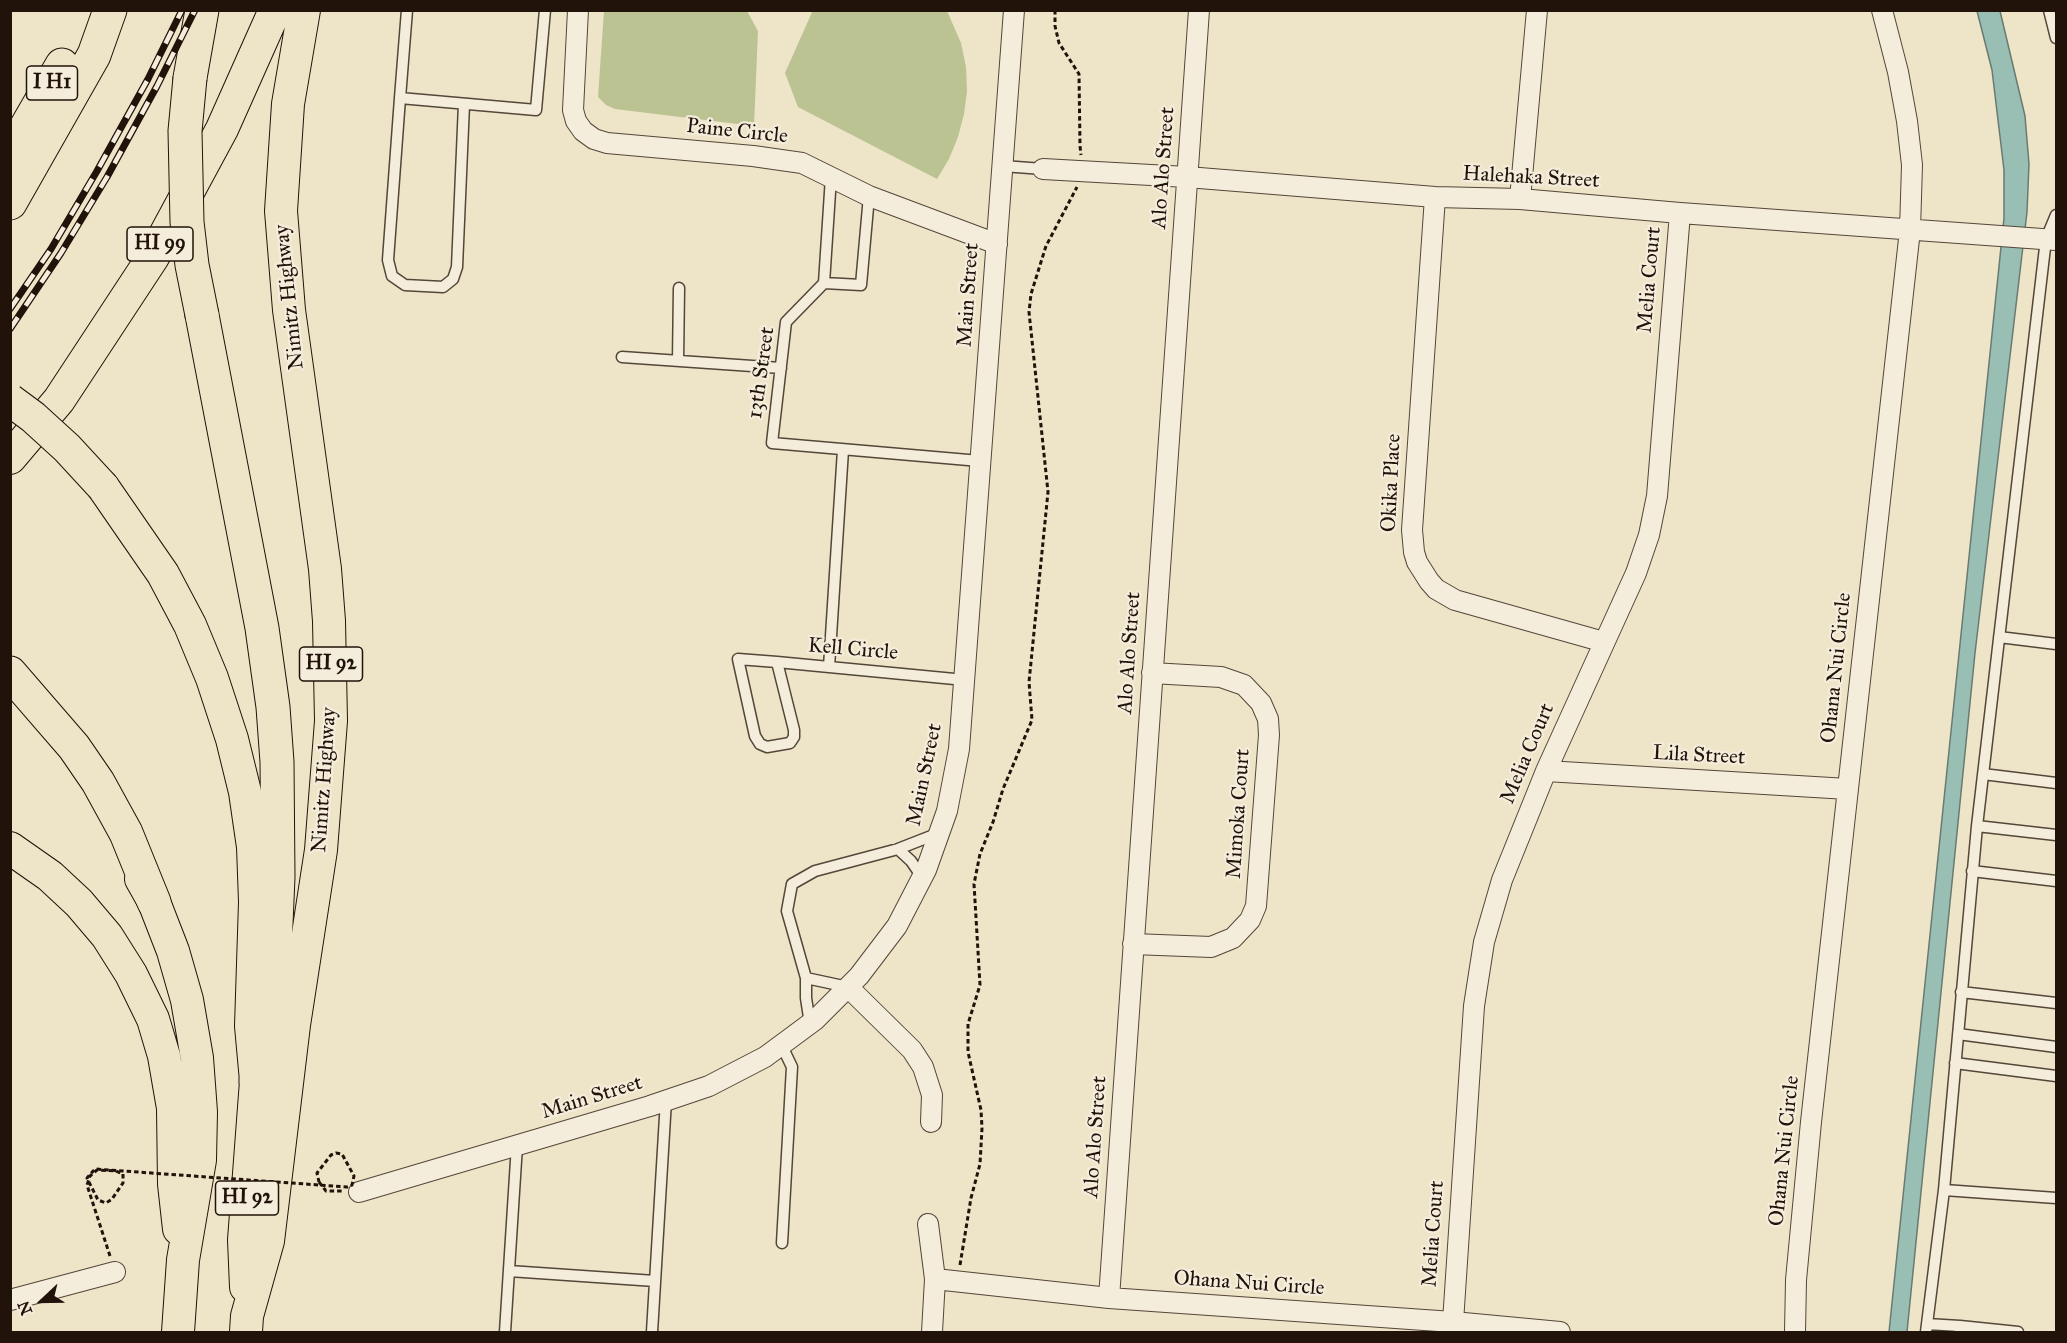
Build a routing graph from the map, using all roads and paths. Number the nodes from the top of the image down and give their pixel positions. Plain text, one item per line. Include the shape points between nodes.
1 (91, 10) edge
2 (110, 10) edge
3 (202, 10) edge
4 (275, 10) edge
5 (304, 10) edge
6 (407, 10) edge
7 (545, 10) edge
8 (578, 10) edge
9 (1014, 10) edge
10 (1055, 10) edge
11 (1199, 10) edge
12 (1537, 10) edge
13 (1882, 10) edge
14 (2049, 10) edge
15 (2056, 38) edge
16 (400, 98) junction
17 (464, 104) junction
18 (10, 155) edge
19 (1003, 166) junction
20 (1043, 169) joint
21 (1082, 170) junction
22 (831, 177) junction
23 (1187, 177) junction
24 (869, 196) junction
25 (1435, 197) junction
26 (1520, 199) junction
27 (10, 203) edge
28 (1680, 213) junction
29 (2056, 215) edge
30 (1910, 230) junction
31 (2045, 239) edge
32 (997, 244) junction
33 (824, 283) junction
34 (679, 288) dead end
35 (622, 357) dead end
36 (678, 361) junction
37 (781, 368) junction
38 (10, 400) edge
39 (843, 450) junction
40 (10, 458) edge
41 (980, 462) junction
42 (1999, 637) junction
43 (1604, 642) junction
44 (2056, 644) edge
45 (777, 662) junction
46 (829, 667) junction
47 (10, 673) edge
48 (1152, 673) junction
49 (965, 680) junction
50 (10, 695) edge
51 (1546, 771) junction
52 (1983, 774) junction
53 (2056, 783) edge
54 (1848, 789) junction
55 (1977, 826) junction
56 (939, 833) junction
57 (2056, 835) edge
58 (10, 848) edge
59 (898, 849) junction
60 (1972, 871) junction
61 (922, 877) junction
62 (2056, 881) edge
63 (154, 902) junction
64 (1133, 944) junction
65 (806, 978) junction
66 (848, 987) junction
67 (1961, 992) junction
68 (2056, 1004) edge
69 (810, 1024) junction
70 (1958, 1034) junction
71 (782, 1044) junction
72 (2056, 1047) edge
73 (1955, 1063) junction
74 (2056, 1076) edge
75 (256, 1081) junction
76 (666, 1100) junction
77 (931, 1122) dead end
78 (517, 1145) junction
79 (1944, 1190) junction
80 (359, 1192) joint
81 (2056, 1198) edge
82 (928, 1224) dead end
83 (782, 1243) dead end
84 (183, 1260) junction
85 (959, 1268) dead end
86 (509, 1271) junction
87 (115, 1272) joint
88 (935, 1279) junction
89 (655, 1281) junction
90 (1108, 1298) junction
91 (10, 1300) edge
92 (1453, 1322) junction
93 (246, 1324) edge
94 (1927, 1328) edge
95 (1960, 1329) edge
96 (1992, 1331) edge
97 (178, 1332) edge
98 (505, 1332) edge
99 (652, 1332) edge
100 (932, 1332) edge
101 (1560, 1332) edge
102 (1796, 1332) edge
103 (2018, 1332) edge

1 - 18 highway, I H1
2 - 27 highway via 94,55
3 - 75 highway, bridge via 185,131 187,222 262,628 276,751 279,877 272,1018
4 - 40 main road, HI 99 via 222,129 153,257 59,400
5 - 93 main road, Nimitz Highway / HI 92 via 288,104 281,211 289,310 325,568 331,721 321,850 294,1025 268,1241
6 - 16 lane
7 - 17 lane via 536,111
8 - 22 street, Paine Circle via 573,110 583,131 594,139 802,163
9 - 19 street, Main Street
10 - 21 path via 1059,43 1079,74
11 - 23 street, Alo Alo Street
12 - 26 street
13 - 30 street, Ohana Nui Circle via 1907,121
14 - 15 lane
16 - 17 lane
16 - 17 lane via 388,260 392,276 405,285 443,287 453,279 458,267
19 - 20 lane, Halehaka Street
19 - 32 street, Main Street
20 - 21 street, Halehaka Street
21 - 23 street, Halehaka Street
21 - 85 path via 1082,180 1046,246 1031,294 1029,312 1048,492 1029,682 1032,720 980,854 974,884 980,985 968,1024 968,1052 982,1128 980,1164
22 - 24 street, Paine Circle
22 - 33 lane
23 - 25 street, Halehaka Street
23 - 48 street, Alo Alo Street
24 - 32 street, Paine Circle
24 - 33 lane via 861,285
25 - 26 street, Halehaka Street
25 - 43 street, Okika Place via 1412,530 1417,562 1429,581 1455,600
26 - 28 street, Halehaka Street
28 - 30 street, Halehaka Street
28 - 43 street, Melia Court via 1657,496 1636,573
29 - 31 lane
30 - 31 street, Halehaka Street
30 - 54 street, Ohana Nui Circle
31 - 42 lane
32 - 41 street, Main Street
33 - 37 lane, 13th Street via 786,322
34 - 36 lane
35 - 36 lane
36 - 37 lane
37 - 39 lane, 13th Street via 772,443
38 - 75 main road, bridge via 67,448 103,487 163,574 212,678 245,792 253,847 251,1026
39 - 41 lane
39 - 46 lane
41 - 49 street, Main Street
42 - 44 lane
42 - 52 lane
43 - 51 street, Melia Court
45 - 45 lane, Kell Circle via 738,659 755,736 767,747 790,742 794,737
45 - 46 lane, Kell Circle
46 - 49 lane, Kell Circle
47 - 63 highway via 74,747 98,782 126,833
48 - 64 street, Alo Alo Street
48 - 64 street, Mimoka Court via 1221,677 1244,685 1262,703 1269,735 1256,906 1250,921 1233,938 1211,947
49 - 56 street, Main Street via 958,749
50 - 63 main road, HI 92 via 68,764
51 - 54 street, Lila Street
51 - 92 street, Melia Court via 1502,880 1485,942 1474,1006
52 - 53 lane
52 - 55 lane
54 - 102 street, Ohana Nui Circle via 1811,1122 1796,1281
55 - 57 lane
55 - 60 lane
56 - 59 lane
56 - 61 street, Main Street
58 - 84 main road via 50,876 79,903 131,974 153,1019 174,1108 174,1184
59 - 61 lane
59 - 65 lane via 815,871 792,884 787,911
60 - 62 lane
60 - 67 lane
61 - 66 street, Main Street via 897,926
63 - 84 main road, HI 92 via 188,1000 197,1058 200,1160
64 - 90 street, Alo Alo Street
65 - 66 lane
65 - 69 lane
66 - 69 street, Main Street
66 - 77 street via 912,1050 923,1067 932,1095
67 - 68 lane
67 - 70 lane
69 - 71 street, Main Street
70 - 72 lane
70 - 73 lane
71 - 76 street, Main Street via 709,1086
71 - 83 lane via 792,1067
73 - 74 lane
73 - 79 lane
75 - 93 main road, HI 92 via 244,1240
76 - 78 street, Main Street
76 - 89 lane
78 - 80 street, Main Street
78 - 86 lane
79 - 81 lane
79 - 94 lane
80 - 87 path, bridge via 326,1191 319,1182 317,1173 331,1155 342,1154 354,1176 352,1185 347,1187 95,1168 87,1178 98,1200 106,1203 123,1183 123,1174 97,1170 90,1176 87,1185
82 - 88 street
84 - 97 main road, HI 92
86 - 89 lane
86 - 98 lane
87 - 91 street
88 - 90 street, Ohana Nui Circle
88 - 100 street
89 - 99 lane
90 - 92 street, Ohana Nui Circle
92 - 101 street, Ohana Nui Circle
94 - 95 lane
95 - 96 lane
96 - 103 lane

